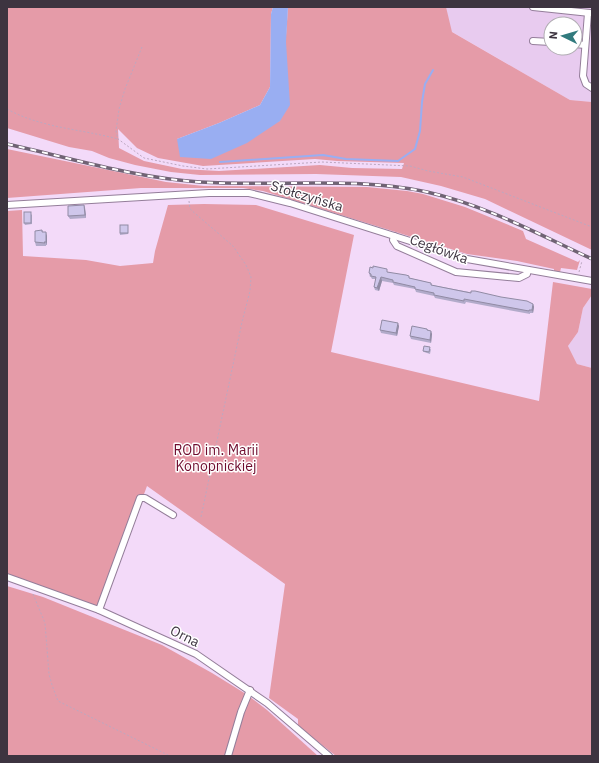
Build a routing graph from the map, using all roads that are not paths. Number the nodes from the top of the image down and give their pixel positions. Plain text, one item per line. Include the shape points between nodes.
1 (532, 7) edge
2 (590, 13) edge
3 (533, 41) dead end
4 (543, 42) edge
5 (585, 45) joint
6 (584, 60) junction
7 (592, 61) edge
8 (592, 88) edge
9 (7, 205) edge
10 (394, 236) junction
11 (528, 270) junction
12 (592, 281) edge
13 (173, 515) dead end
14 (7, 577) edge
15 (99, 610) junction
16 (250, 690) junction
17 (228, 756) edge
18 (329, 756) edge

1 - 2 street
2 - 5 street
3 - 4 street
5 - 6 street
6 - 7 street
6 - 8 street via 584,80
9 - 10 street, Stołczyńska via 243,192 290,202
10 - 11 street, Stołczyńska via 467,259
10 - 11 street, Cegłówka via 392,240 397,246 456,272 519,278 527,274
11 - 12 street, Stołczyńska
13 - 15 street via 145,498 140,498
14 - 15 street, Orna
15 - 16 street, Orna via 196,654
16 - 17 street
16 - 18 street, Orna

